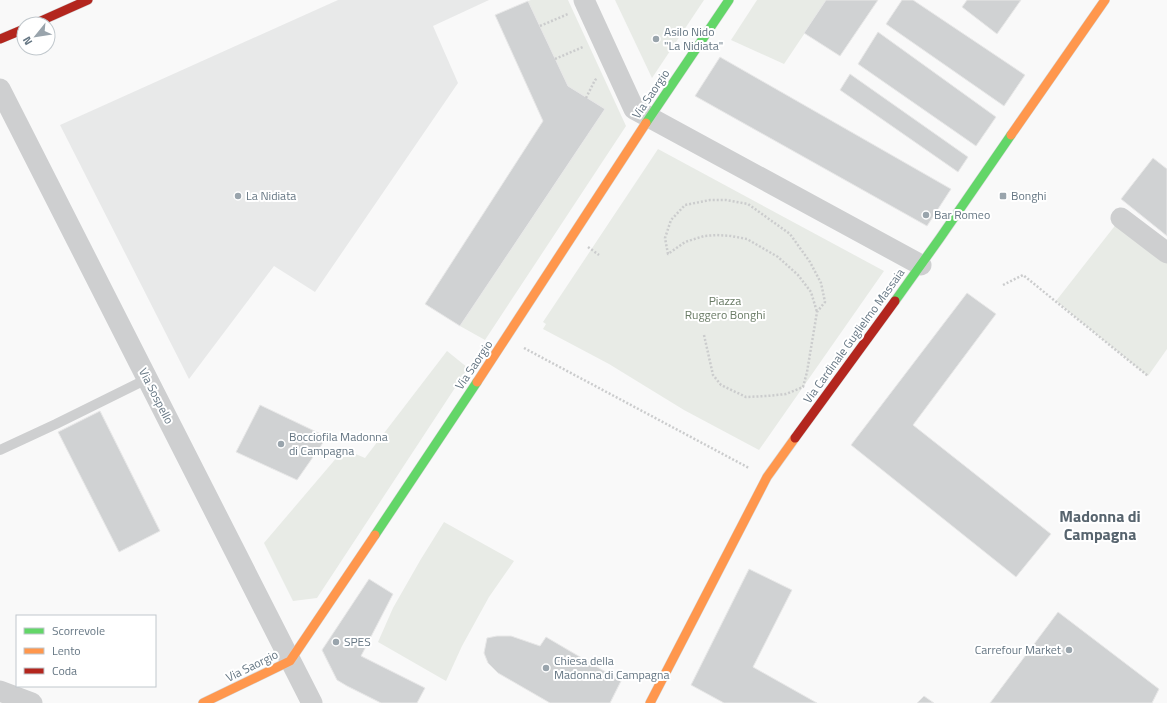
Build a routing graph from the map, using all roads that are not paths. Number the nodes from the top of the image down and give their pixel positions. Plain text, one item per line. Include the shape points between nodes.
1 (88, 0) edge
2 (728, 0) edge
3 (1105, 0) edge
4 (585, 3) edge
5 (52, 16) edge
6 (16, 32) edge
7 (0, 39) edge
8 (0, 89) edge
9 (650, 117) junction
10 (1122, 218) dead end
11 (1167, 254) edge
12 (921, 265) junction
13 (147, 379) junction
14 (0, 450) edge
15 (290, 661) junction
16 (0, 691) edge
17 (32, 703) edge
18 (203, 703) edge
19 (312, 703) edge
20 (650, 703) edge

1 - 5 street
2 - 9 street, Via Saorgio
3 - 12 street, Via Cardinale Guglielmo Massaia
4 - 9 street via 634,108
6 - 7 street
8 - 13 street, Via Sospello
9 - 12 street
9 - 15 street, Via Saorgio
10 - 11 street
12 - 20 street, Via Cardinale Guglielmo Massaia via 767,477
13 - 14 lane
13 - 15 street, Via Sospello
15 - 18 street, Via Saorgio
15 - 19 street, Via Sospello
16 - 17 street

